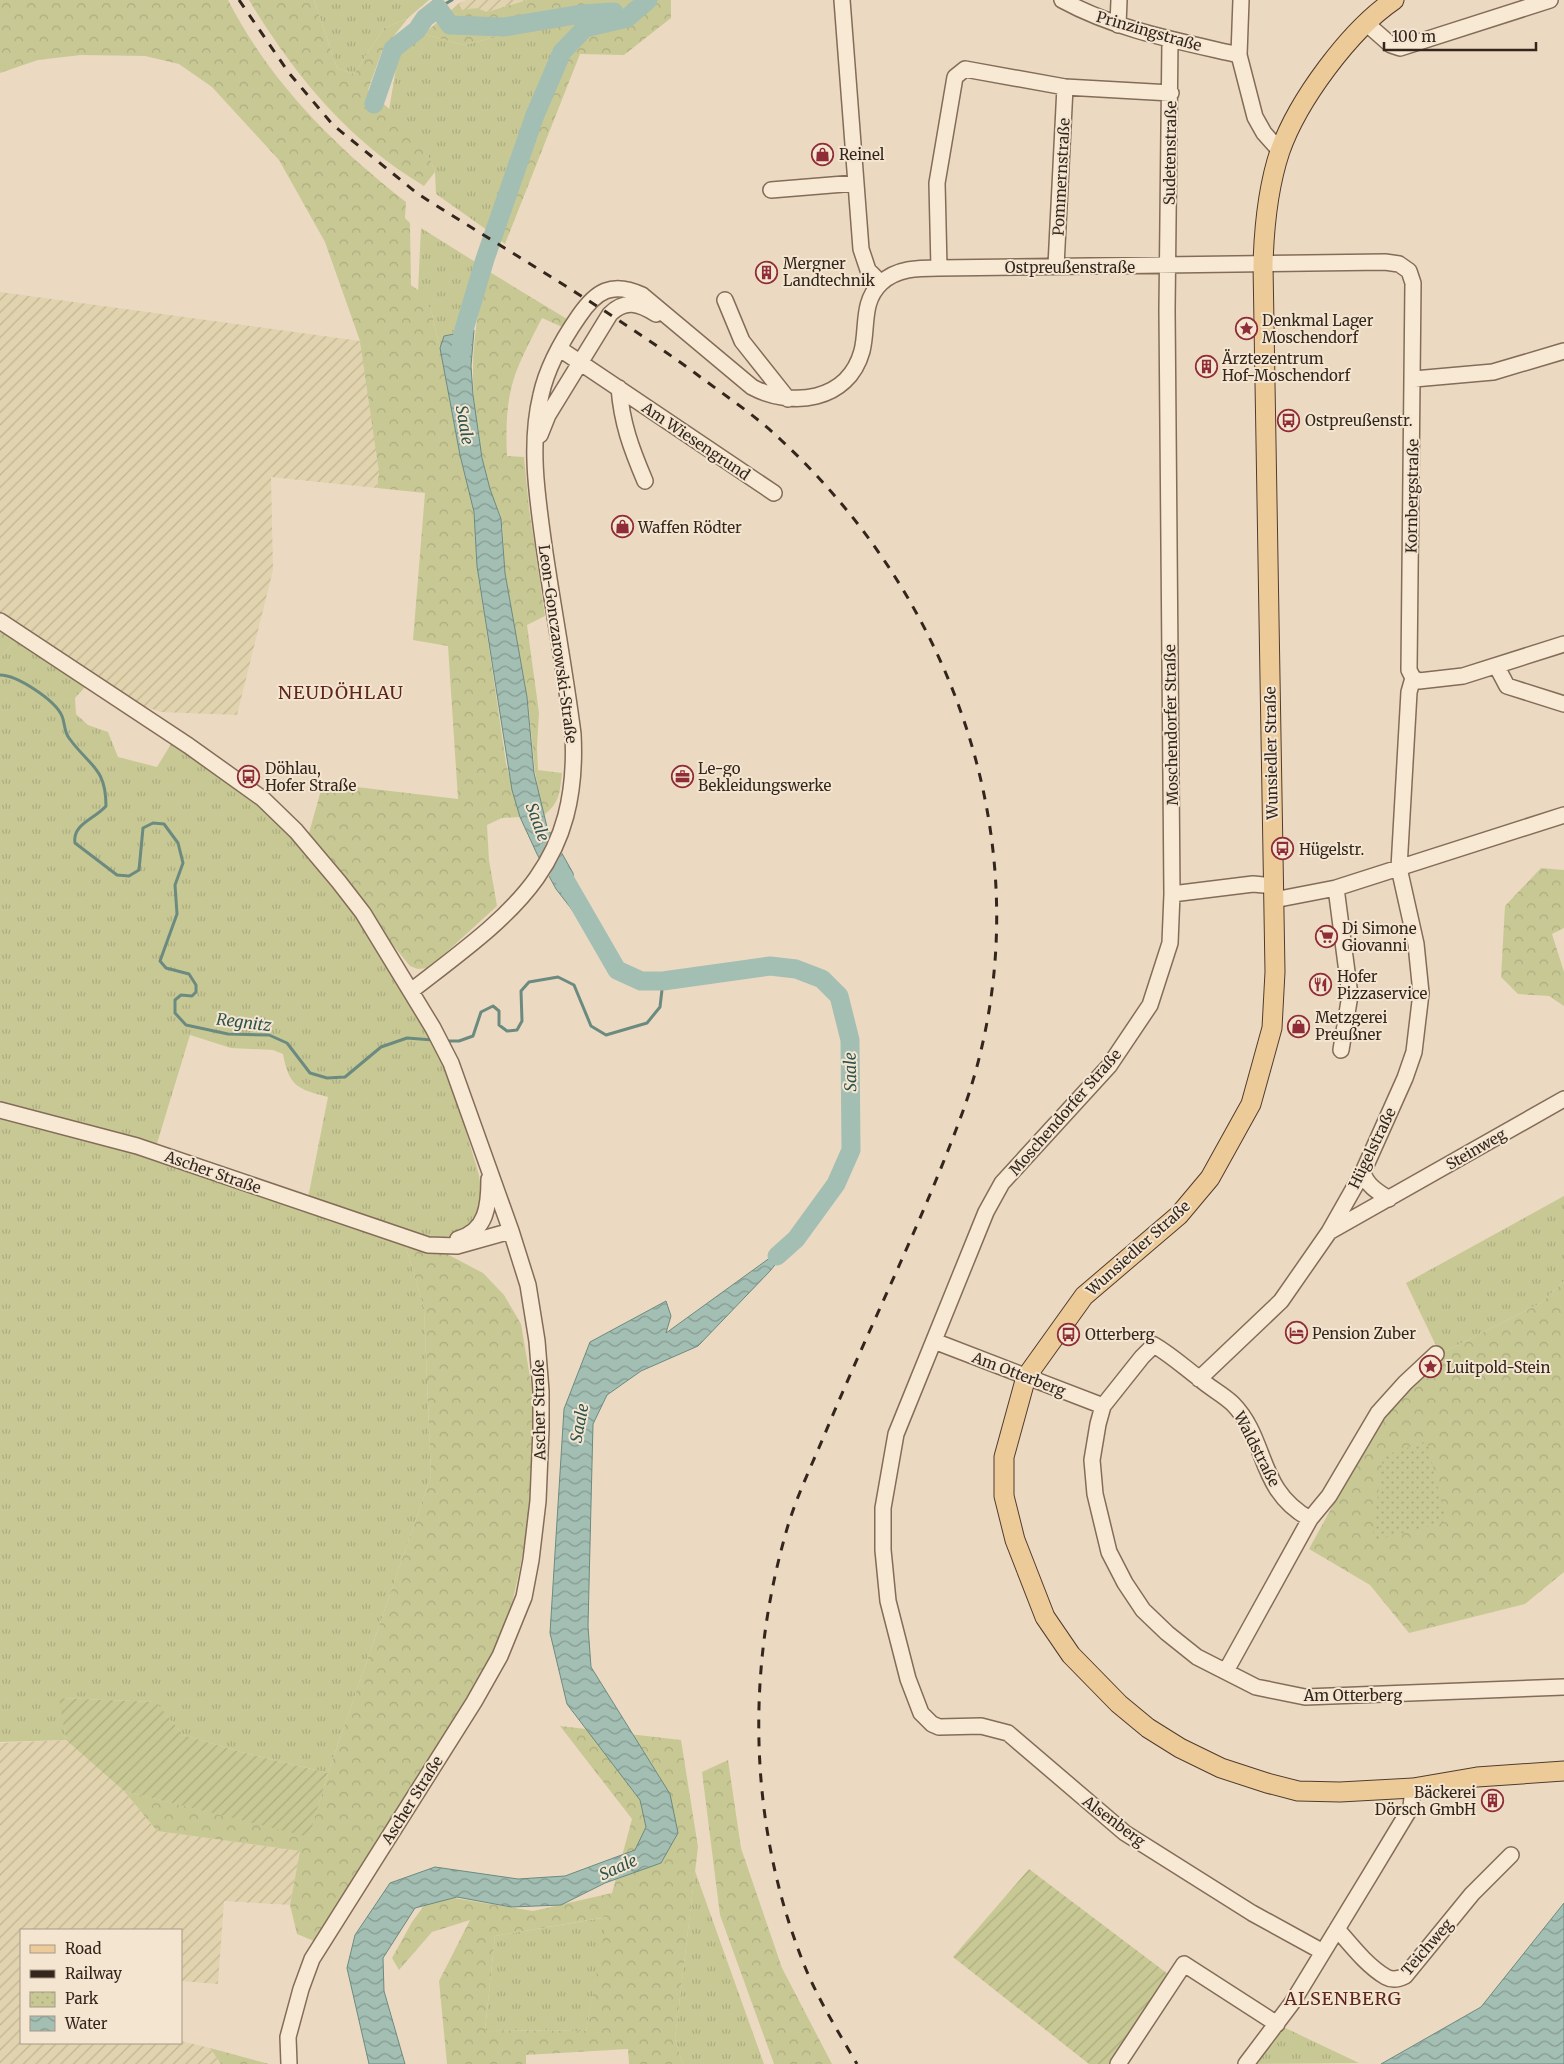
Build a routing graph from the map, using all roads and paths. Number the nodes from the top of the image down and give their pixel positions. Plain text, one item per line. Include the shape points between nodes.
1 (842, 0) edge
2 (1062, 0) edge
3 (1119, 0) edge
4 (1241, 0) edge
5 (1394, 0) edge
6 (1550, 0) edge
7 (1367, 24) junction
8 (1118, 25) junction
9 (1170, 40) junction
10 (1238, 55) junction
11 (1064, 87) junction
12 (1171, 93) junction
13 (1280, 151) junction
14 (856, 183) junction
15 (771, 190) dead end
16 (1263, 265) junction
17 (1056, 266) junction
18 (1168, 266) junction
19 (939, 268) junction
20 (881, 283) junction
21 (725, 300) dead end
22 (683, 330) junction
23 (560, 349) junction
24 (1564, 351) edge
25 (579, 363) junction
26 (1414, 379) junction
27 (619, 388) junction
28 (788, 399) junction
29 (537, 444) junction
30 (645, 481) dead end
31 (774, 493) dead end
32 (0, 621) edge
33 (1564, 644) edge
34 (1497, 667) junction
35 (1413, 678) junction
36 (1564, 704) edge
37 (1564, 816) edge
38 (1399, 868) junction
39 (1336, 888) junction
40 (1274, 893) junction
41 (1172, 894) junction
42 (411, 991) junction
43 (1341, 1050) dead end
44 (1564, 1099) edge
45 (0, 1110) edge
46 (489, 1168) junction
47 (1363, 1172) junction
48 (1388, 1199) junction
49 (511, 1231) junction
50 (1329, 1232) junction
51 (428, 1245) junction
52 (934, 1341) junction
53 (1154, 1345) joint
54 (1436, 1354) dead end
55 (1026, 1377) junction
56 (1200, 1379) junction
57 (1103, 1406) junction
58 (1310, 1519) junction
59 (1226, 1671) junction
60 (1564, 1687) edge
61 (932, 1724) joint
62 (1564, 1771) edge
63 (1413, 1788) junction
64 (1511, 1855) dead end
65 (1337, 1929) junction
66 (1323, 1952) junction
67 (1277, 2024) junction
68 (289, 2064) edge
69 (1118, 2064) edge
70 (1246, 2064) edge

1 - 14 street
2 - 8 street, Prinzingstraße via 1087,14
3 - 8 street
4 - 10 street
5 - 7 main road, Wunsiedler Straße
6 - 7 street via 1400,48 1391,46
7 - 13 main road, Wunsiedler Straße via 1330,64 1310,93
8 - 9 street, Prinzingstraße
9 - 10 street, Prinzingstraße
9 - 12 street, Sudetenstraße
10 - 13 street via 1255,117 1267,138
11 - 12 street
11 - 17 street, Pommernstraße
11 - 19 street via 966,69 955,77 937,183
12 - 18 street, Sudetenstraße
13 - 16 main road, Wunsiedler Straße via 1268,207
14 - 15 street
14 - 20 street via 864,261
16 - 18 street, Ostpreußenstraße
16 - 26 street, Kornbergstraße via 1399,264 1409,272 1413,283
16 - 40 main road, Wunsiedler Straße
17 - 18 street, Ostpreußenstraße
17 - 19 street, Ostpreußenstraße
18 - 41 street, Moschendorfer Straße
19 - 20 street, Ostpreußenstraße via 904,270
20 - 28 street via 869,301 862,351 850,376 817,396
21 - 28 street via 742,341
22 - 23 street, Leon-Gonczarowski-Straße via 642,295 620,288 598,293 590,300
22 - 25 street, Leon-Gonczarowski-Straße via 644,306 627,303 610,314
22 - 28 street via 752,387 768,395
23 - 25 street, Am Wiesengrund
23 - 29 street, Leon-Gonczarowski-Straße via 541,393
24 - 26 street via 1493,372
25 - 27 street, Am Wiesengrund
25 - 29 street, Leon-Gonczarowski-Straße via 548,416
26 - 35 street, Kornbergstraße via 1409,670
27 - 30 street, Am Wiesengrund via 628,444
27 - 31 street, Am Wiesengrund
29 - 42 street, Leon-Gonczarowski-Straße via 534,466 537,500 573,734 574,774 567,816 546,865 529,889 501,919
32 - 42 street via 263,799 296,831 345,889
33 - 34 street
34 - 35 street via 1464,676 1418,681
34 - 36 street via 1507,686
35 - 38 street, Kornbergstraße via 1409,692
37 - 38 street
38 - 39 street
38 - 47 street, Hügelstraße via 1416,944 1420,1003 1414,1052
39 - 40 street
39 - 43 street via 1350,995
40 - 41 street via 1253,884
40 - 55 main road, Wunsiedler Straße via 1272,1028 1251,1104 1210,1178 1179,1214 1084,1296
41 - 52 street, Moschendorfer Straße via 1170,944 1150,1005 1109,1066 1002,1184 986,1212
42 - 46 street via 451,1063
44 - 48 street, Steinweg
45 - 51 street, Ascher Straße via 137,1146
46 - 49 street
46 - 51 street via 488,1208 475,1232
47 - 48 street via 1371,1186
47 - 50 street, Hügelstraße
48 - 50 street, Steinweg
49 - 51 street, Ascher Straße via 457,1246
49 - 68 street, Ascher Straße via 528,1285 541,1391 538,1501 524,1597 500,1656 474,1702 312,1959 288,2037
50 - 56 street, Hügelstraße via 1281,1301
52 - 55 street, Am Otterberg
52 - 61 street, Moschendorfer Straße via 896,1434 883,1508 888,1601 908,1679 921,1713
53 - 56 street, Waldstraße
53 - 57 street, Am Otterberg
54 - 58 street via 1378,1413 1329,1496
55 - 57 street, Am Otterberg
55 - 63 main road, Wunsiedler Straße via 1004,1457 1004,1496 1015,1540 1045,1617 1072,1655 1118,1704 1180,1748 1220,1768 1267,1784 1298,1791
56 - 58 street, Waldstraße via 1234,1405 1250,1430 1282,1498
57 - 59 street, Am Otterberg via 1092,1460 1095,1494 1109,1552 1143,1610 1197,1656
58 - 59 street
59 - 60 street, Am Otterberg via 1256,1687 1305,1697
61 - 66 street, Alsenberg via 948,1728 981,1726 1008,1733 1125,1833 1252,1913
62 - 63 main road, Wunsiedler Straße via 1476,1778
63 - 65 street via 1411,1807
64 - 65 street, Teichweg via 1472,1894 1405,1976 1396,1980 1387,1978
65 - 66 street
66 - 67 street
67 - 69 street via 1184,1964
67 - 70 street

